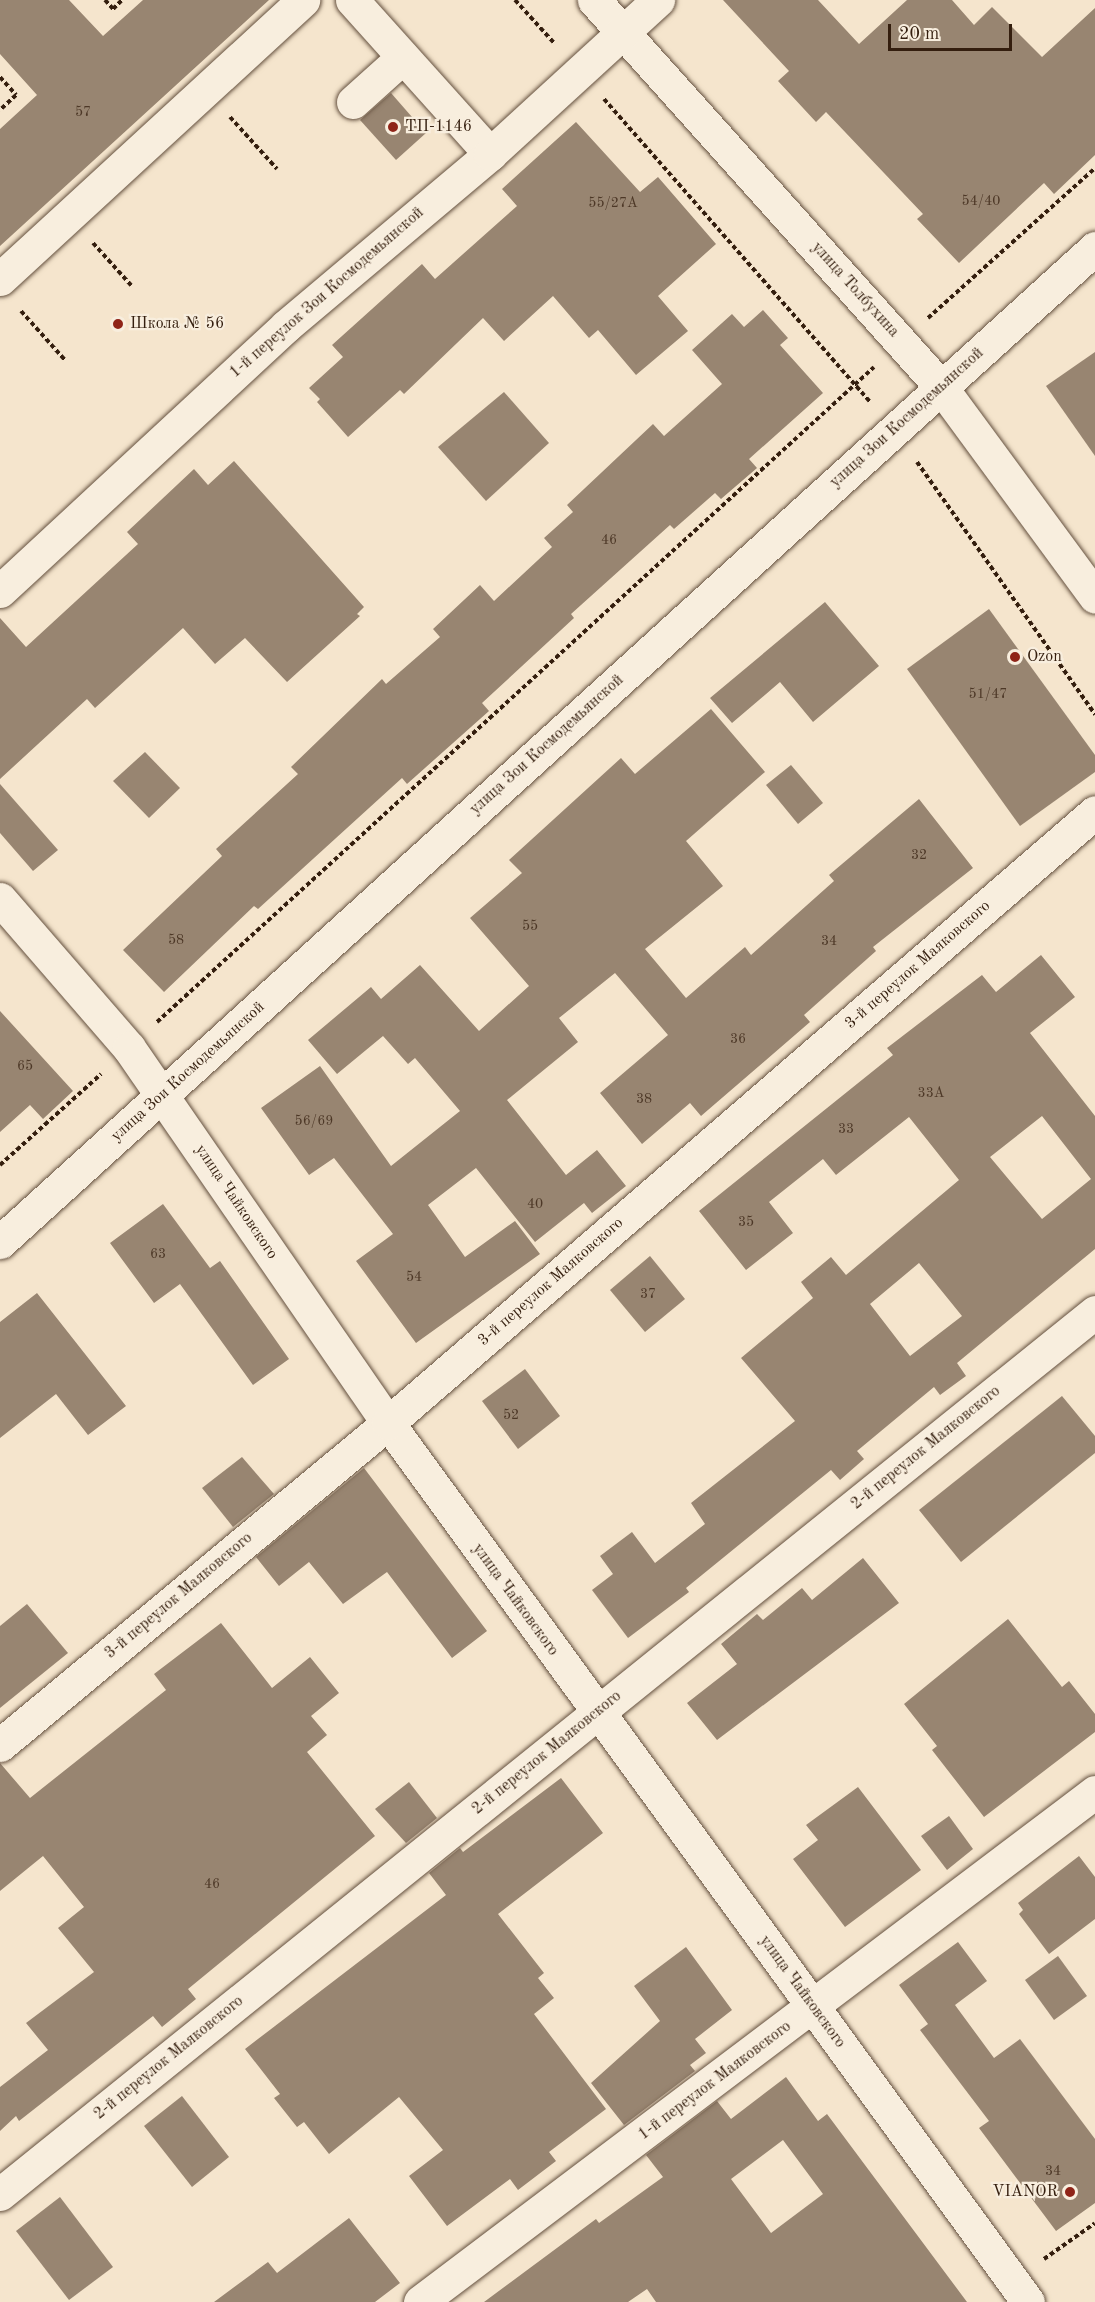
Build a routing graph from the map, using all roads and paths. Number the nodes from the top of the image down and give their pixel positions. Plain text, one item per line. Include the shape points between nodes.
1 (105, 0) edge
2 (122, 0) edge
3 (303, 0) edge
4 (352, 0) edge
5 (515, 0) edge
6 (594, 0) edge
7 (658, 0) edge
8 (623, 32) junction
9 (403, 57) junction
10 (580, 71) junction
11 (0, 77) edge
12 (205, 90) junction
13 (353, 102) dead end
14 (0, 110) edge
15 (490, 154) junction
16 (1095, 168) edge
17 (277, 169) dead end
18 (69, 216) junction
19 (1095, 248) edge
20 (131, 285) dead end
21 (7, 292) edge
22 (902, 342) junction
23 (65, 360) dead end
24 (855, 384) junction
25 (941, 387) junction
26 (894, 429) junction
27 (0, 591) edge
28 (1095, 597) edge
29 (1095, 714) edge
30 (1095, 812) edge
31 (0, 899) edge
32 (129, 1048) junction
33 (163, 1096) junction
34 (0, 1165) edge
35 (0, 1242) edge
36 (1095, 1312) edge
37 (388, 1423) junction
38 (596, 1713) junction
39 (0, 1745) edge
40 (1095, 1792) edge
41 (814, 2007) junction
42 (0, 2194) edge
43 (420, 2302) edge
44 (1028, 2302) edge

1 - 2 path via 113,9
3 - 12 street
4 - 9 street
5 - 10 path
6 - 8 street, улица Толбухина
7 - 8 street, 1-й переулок Зои Космодемьянской
8 - 10 street, 1-й переулок Зои Космодемьянской
8 - 22 street, улица Толбухина
9 - 13 street
9 - 15 street
10 - 15 street, 1-й переулок Зои Космодемьянской
10 - 24 path
11 - 14 path via 16,95
12 - 17 path
12 - 18 street
15 - 27 street, 1-й переулок Зои Космодемьянской via 286,326
16 - 22 path
18 - 20 path
18 - 21 street
19 - 25 street, улица Зои Космодемьянской
21 - 23 path
22 - 24 path
22 - 25 street, улица Толбухина
24 - 26 path
24 - 32 path
25 - 26 street, улица Зои Космодемьянской
25 - 28 street, улица Толбухина
26 - 29 path
26 - 33 street, улица Зои Космодемьянской
30 - 37 street, 3-й переулок Маяковского
31 - 32 street, улица Чайковского
32 - 33 street, улица Чайковского
32 - 34 path
33 - 35 street, улица Зои Космодемьянской
33 - 37 street, улица Чайковского
36 - 38 street, 2-й переулок Маяковского
37 - 38 street, улица Чайковского
37 - 39 street, 3-й переулок Маяковского
38 - 41 street, улица Чайковского
38 - 42 street, 2-й переулок Маяковского
40 - 41 street, 1-й переулок Маяковского
41 - 43 street, 1-й переулок Маяковского
41 - 44 street, улица Чайковского

